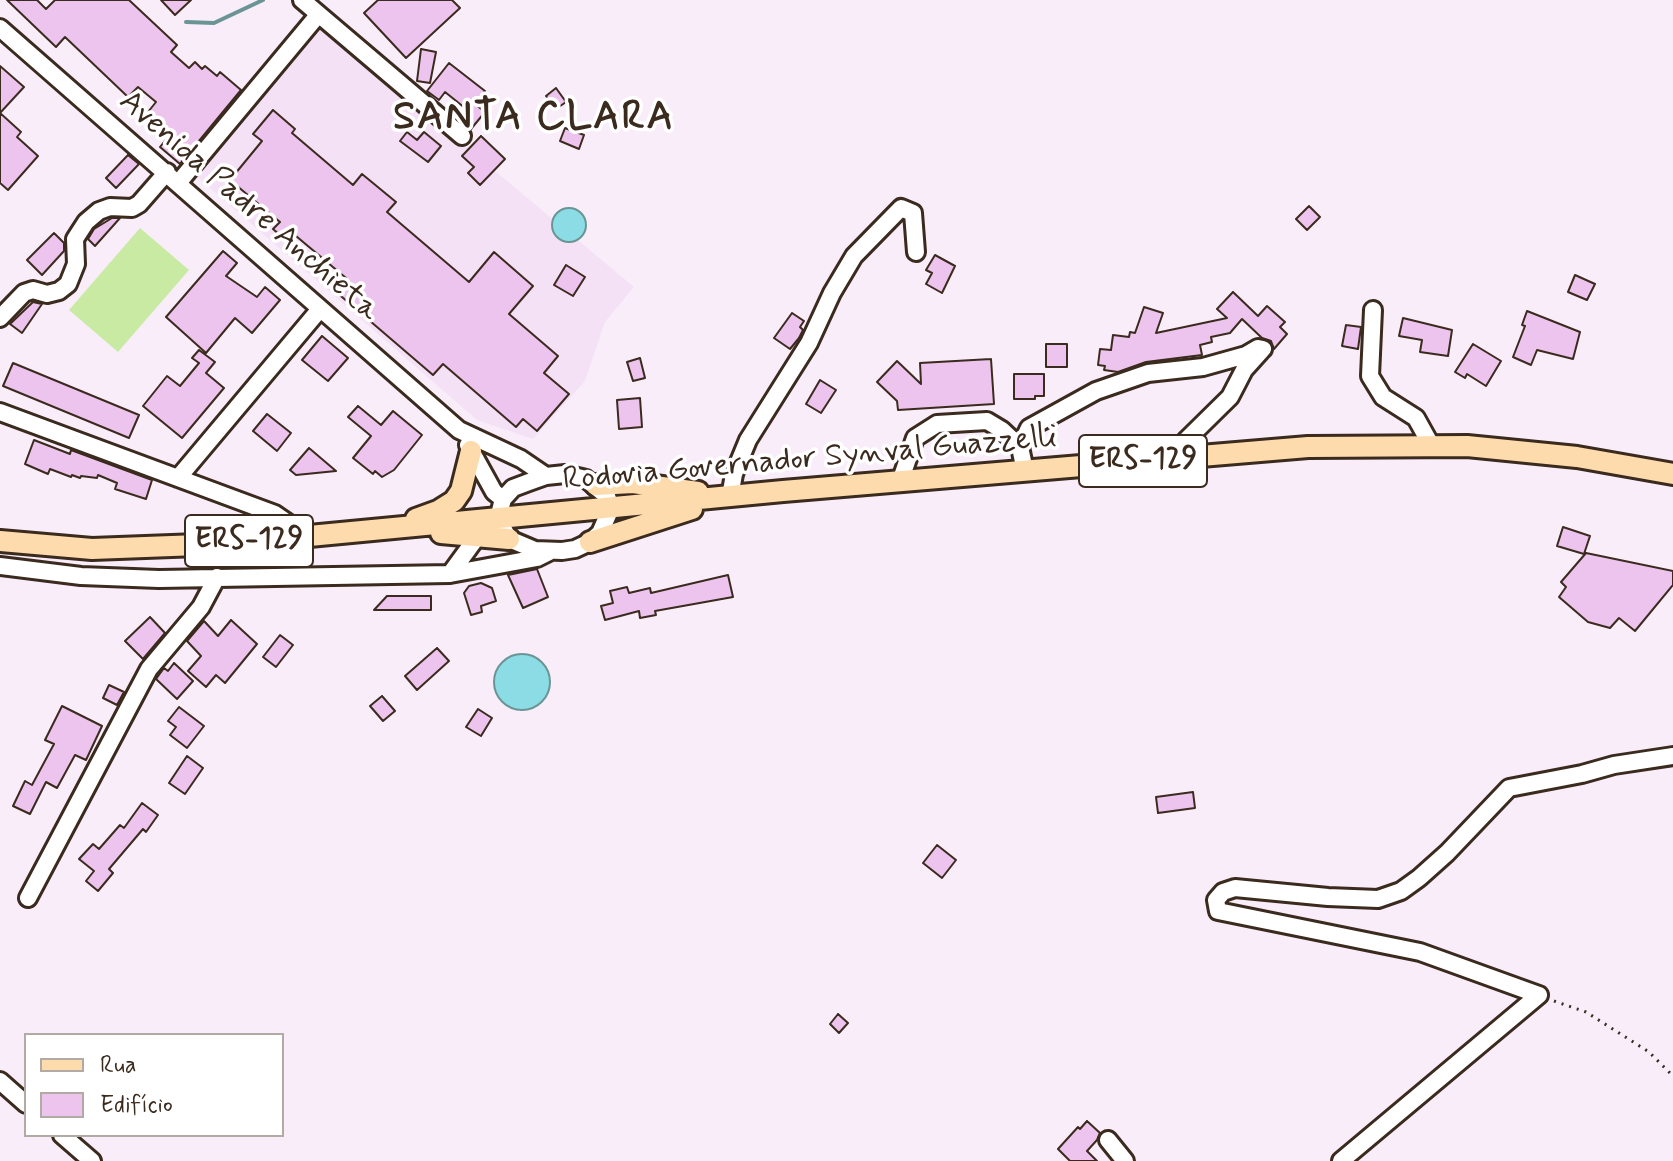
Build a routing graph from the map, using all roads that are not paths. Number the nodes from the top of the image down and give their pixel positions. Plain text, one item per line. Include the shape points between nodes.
1 (302, 0) edge
2 (318, 15) junction
3 (0, 28) edge
4 (462, 136) dead end
5 (173, 177) junction
6 (916, 252) dead end
7 (320, 309) junction
8 (1373, 310) dead end
9 (0, 318) edge
10 (0, 412) edge
11 (459, 430) junction
12 (1431, 445) junction
13 (1020, 447) junction
14 (471, 451) junction
15 (1167, 459) junction
16 (1025, 471) junction
17 (1673, 474) edge
18 (546, 476) junction
19 (178, 478) junction
20 (900, 482) junction
21 (596, 485) junction
22 (730, 497) junction
23 (611, 508) junction
24 (501, 509) junction
25 (406, 526) junction
26 (307, 536) junction
27 (477, 537) junction
28 (509, 539) junction
29 (0, 541) edge
30 (590, 542) junction
31 (549, 552) junction
32 (0, 566) edge
33 (450, 574) junction
34 (217, 577) junction
35 (1673, 756) edge
36 (28, 898) dead end
37 (0, 1081) edge
38 (24, 1102) edge
39 (64, 1137) edge
40 (1108, 1140) dead end
41 (92, 1161) edge
42 (1125, 1161) edge
43 (1341, 1161) edge

1 - 2 street
2 - 4 street
2 - 5 street
3 - 5 street, Avenida Padre Anchieta
5 - 7 street, Avenida Padre Anchieta
5 - 9 street via 132,208 99,211 75,239 76,264 68,284 47,294 24,293
6 - 22 street via 913,213 901,208 854,256 809,343 748,440
7 - 11 street, Avenida Padre Anchieta
7 - 19 street
8 - 12 street via 1370,376 1383,397 1416,418
10 - 19 street
11 - 14 street, Avenida Padre Anchieta
11 - 18 street, Avenida Padre Anchieta
12 - 15 main road, Rodovia Governador Synval Guazzelli / ERS-129 via 1308,447
12 - 17 main road, Rodovia Governador Synval Guazzelli / ERS-129 via 1552,454
13 - 15 street via 1029,428 1096,391 1148,373 1203,367 1263,349 1230,397
13 - 16 street
13 - 20 street via 987,421 937,424 915,438
14 - 24 street, Avenida Padre Anchieta
14 - 25 main road via 454,501
15 - 16 main road, Rodovia Governador Synval Guazzelli / ERS-129
16 - 20 main road, Rodovia Governador Synval Guazzelli / ERS-129
18 - 21 street via 576,476
18 - 24 street via 513,488
19 - 26 street via 275,514
20 - 22 main road, Rodovia Governador Synval Guazzelli / ERS-129
21 - 22 main road via 633,483
21 - 23 street
22 - 23 main road, Rodovia Governador Synval Guazzelli / ERS-129
22 - 30 main road
23 - 24 main road, Rodovia Governador Synval Guazzelli / ERS-129
23 - 30 street
24 - 25 main road, Rodovia Governador Synval Guazzelli / ERS-129
24 - 28 street, Avenida Padre Anchieta
25 - 26 main road, Rodovia Governador Synval Guazzelli / ERS-129
25 - 27 main road
26 - 29 main road, Rodovia Governador Synval Guazzelli / ERS-129 via 92,549
27 - 28 main road
27 - 33 street
28 - 31 street
30 - 31 street
31 - 33 street
32 - 34 street via 95,577
33 - 34 street
34 - 36 street via 201,607 149,669
35 - 43 street via 1509,788 1419,878 1378,899 1235,888 1216,900 1218,911 1420,952 1539,995
37 - 38 street
39 - 41 street
40 - 42 street

